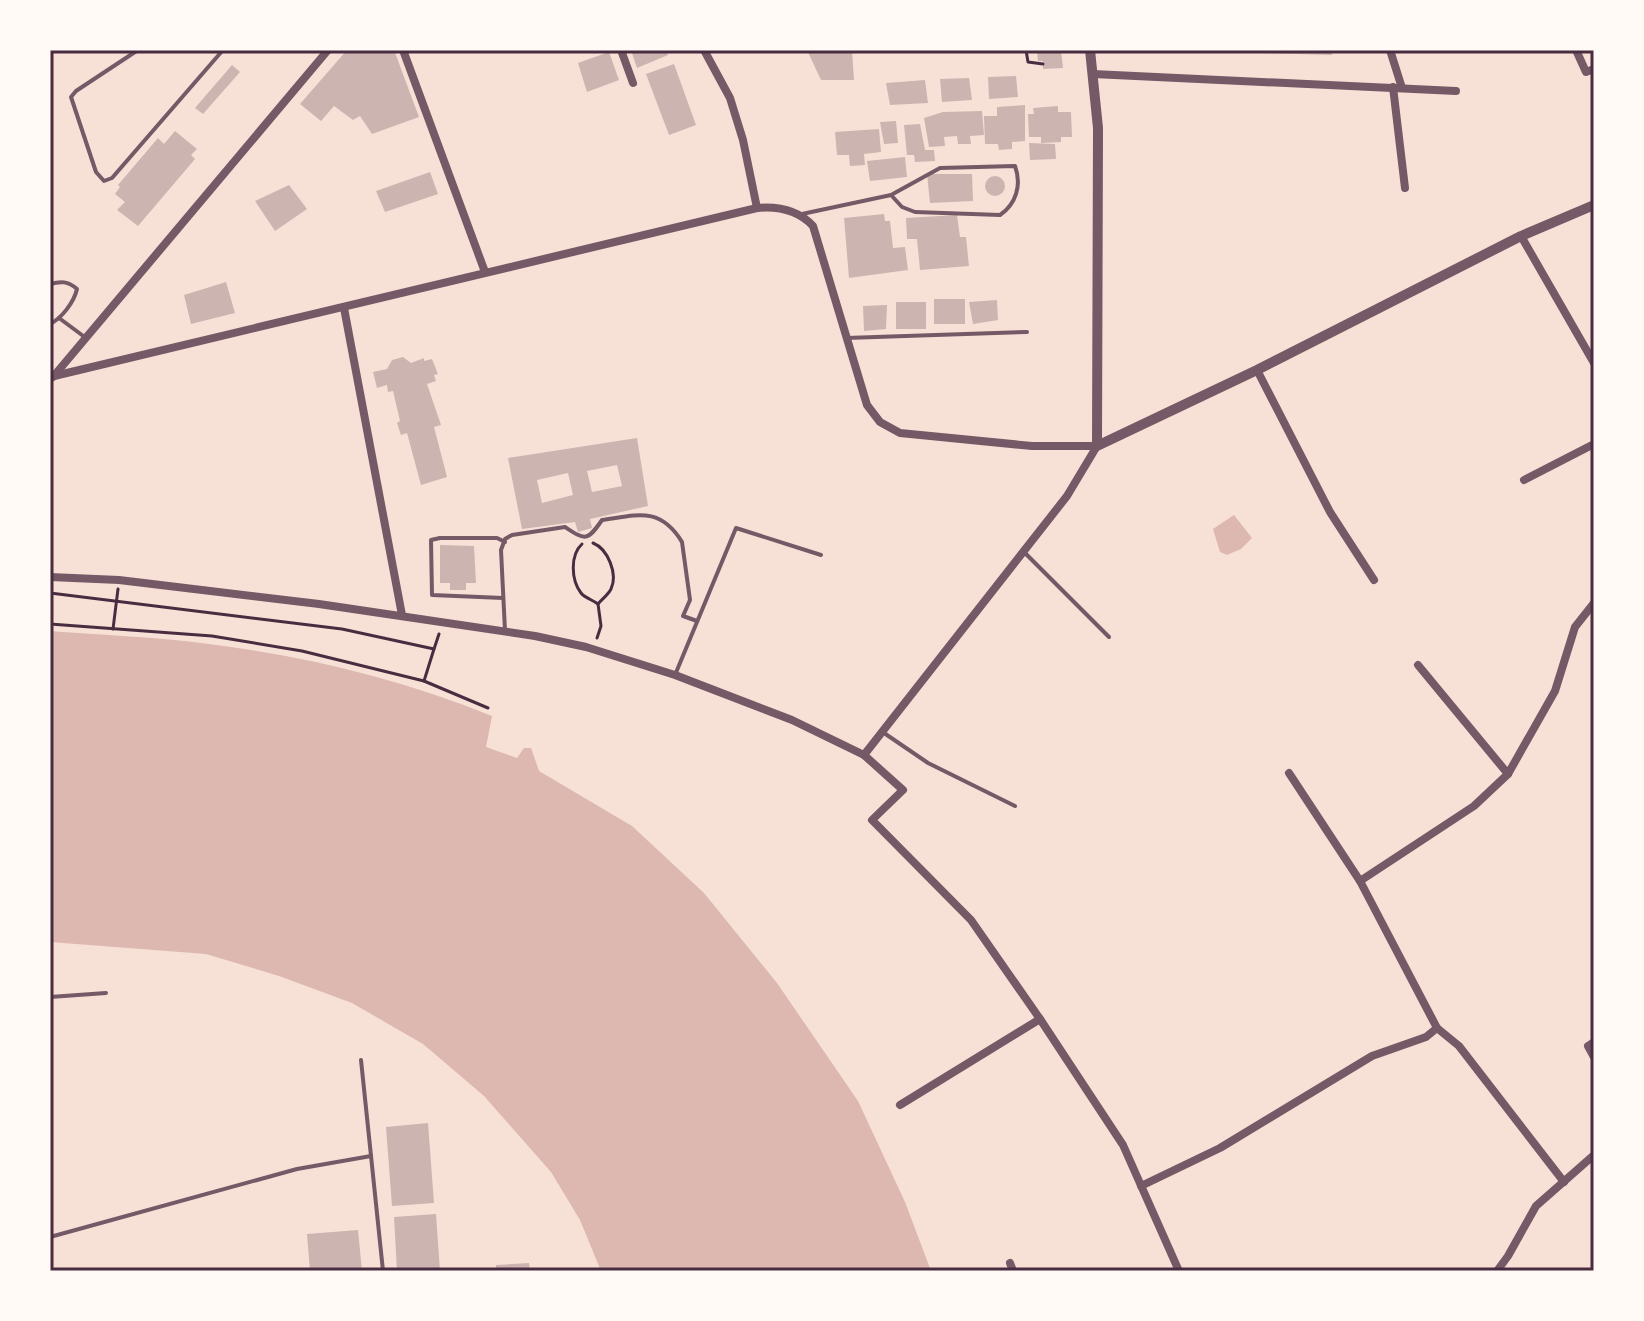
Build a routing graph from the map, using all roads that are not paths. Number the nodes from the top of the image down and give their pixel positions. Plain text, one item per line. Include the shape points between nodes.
1 (138, 50) edge
2 (223, 50) edge
3 (328, 50) edge
4 (403, 50) edge
5 (621, 50) edge
6 (704, 50) edge
7 (1090, 50) edge
8 (1390, 50) edge
9 (1576, 50) edge
10 (1590, 71) edge
11 (1093, 74) junction
12 (633, 83) dead end
13 (1398, 88) junction
14 (1456, 91) dead end
15 (1405, 188) dead end
16 (891, 195) junction
17 (1594, 205) edge
18 (757, 208) junction
19 (802, 214) junction
20 (1521, 236) junction
21 (485, 272) junction
22 (50, 284) edge
23 (344, 308) junction
24 (59, 318) junction
25 (50, 324) edge
26 (1027, 332) dead end
27 (86, 338) junction
28 (846, 338) junction
29 (1594, 363) edge
30 (1257, 370) junction
31 (51, 377) edge
32 (1594, 444) edge
33 (1097, 446) junction
34 (1524, 480) dead end
35 (505, 542) junction
36 (1023, 551) junction
37 (821, 555) dead end
38 (50, 577) edge
39 (1374, 580) dead end
40 (503, 598) junction
41 (1594, 603) edge
42 (402, 615) junction
43 (697, 621) junction
44 (505, 631) junction
45 (1109, 637) dead end
46 (1418, 665) dead end
47 (675, 675) junction
48 (882, 731) junction
49 (864, 755) junction
50 (1289, 773) dead end
51 (1508, 774) junction
52 (1015, 806) dead end
53 (1360, 881) junction
54 (106, 993) dead end
55 (50, 997) edge
56 (1040, 1019) junction
57 (1437, 1028) junction
58 (1594, 1042) edge
59 (1594, 1057) edge
60 (361, 1060) dead end
61 (900, 1105) dead end
62 (1594, 1155) edge
63 (371, 1156) junction
64 (1564, 1182) junction
65 (1141, 1186) junction
66 (50, 1237) edge
67 (383, 1271) edge
68 (1179, 1271) edge
69 (1497, 1271) edge

1 - 2 lane via 71,97 96,172 104,181
3 - 27 street
4 - 21 street
5 - 12 street
6 - 18 street via 730,98
7 - 11 street
8 - 13 street
9 - 10 street
11 - 13 street
11 - 33 street via 1098,128
13 - 14 street
13 - 15 street
16 - 16 lane via 915,212 1000,215 1016,199 1017,172 1015,166 940,168
16 - 19 lane
17 - 20 street
18 - 19 street
18 - 21 street
19 - 28 street via 813,226
20 - 29 street
20 - 30 street
21 - 23 street
22 - 24 lane via 61,281 77,289
23 - 31 street
23 - 42 street
24 - 25 lane
24 - 27 lane
26 - 28 lane
27 - 31 street
28 - 33 street via 867,405 880,422 900,433 1032,446
30 - 33 street
30 - 39 street via 1330,512
32 - 34 street
33 - 36 street via 1067,496
35 - 40 lane
35 - 40 lane via 431,540 432,595
35 - 43 lane via 512,535 565,527 584,537 602,520 653,515 682,542 690,600 683,616
36 - 45 lane
36 - 48 street
37 - 43 lane via 736,528
38 - 42 street via 119,580
40 - 44 lane
41 - 51 street via 1575,627 1555,691
42 - 44 street
43 - 47 lane
44 - 47 street
46 - 51 street
47 - 49 street via 792,720
48 - 49 street
48 - 52 lane via 928,763
49 - 56 street via 903,790 872,820 971,920
50 - 53 street
51 - 53 street via 1474,806
53 - 57 street
54 - 55 lane
56 - 61 street
56 - 65 street via 1123,1145
57 - 64 street via 1459,1046
57 - 65 street via 1372,1056 1220,1148
58 - 59 street via 1588,1046
60 - 63 lane
62 - 64 street
63 - 66 lane via 297,1169
63 - 67 lane
64 - 69 street via 1536,1206
65 - 68 street

